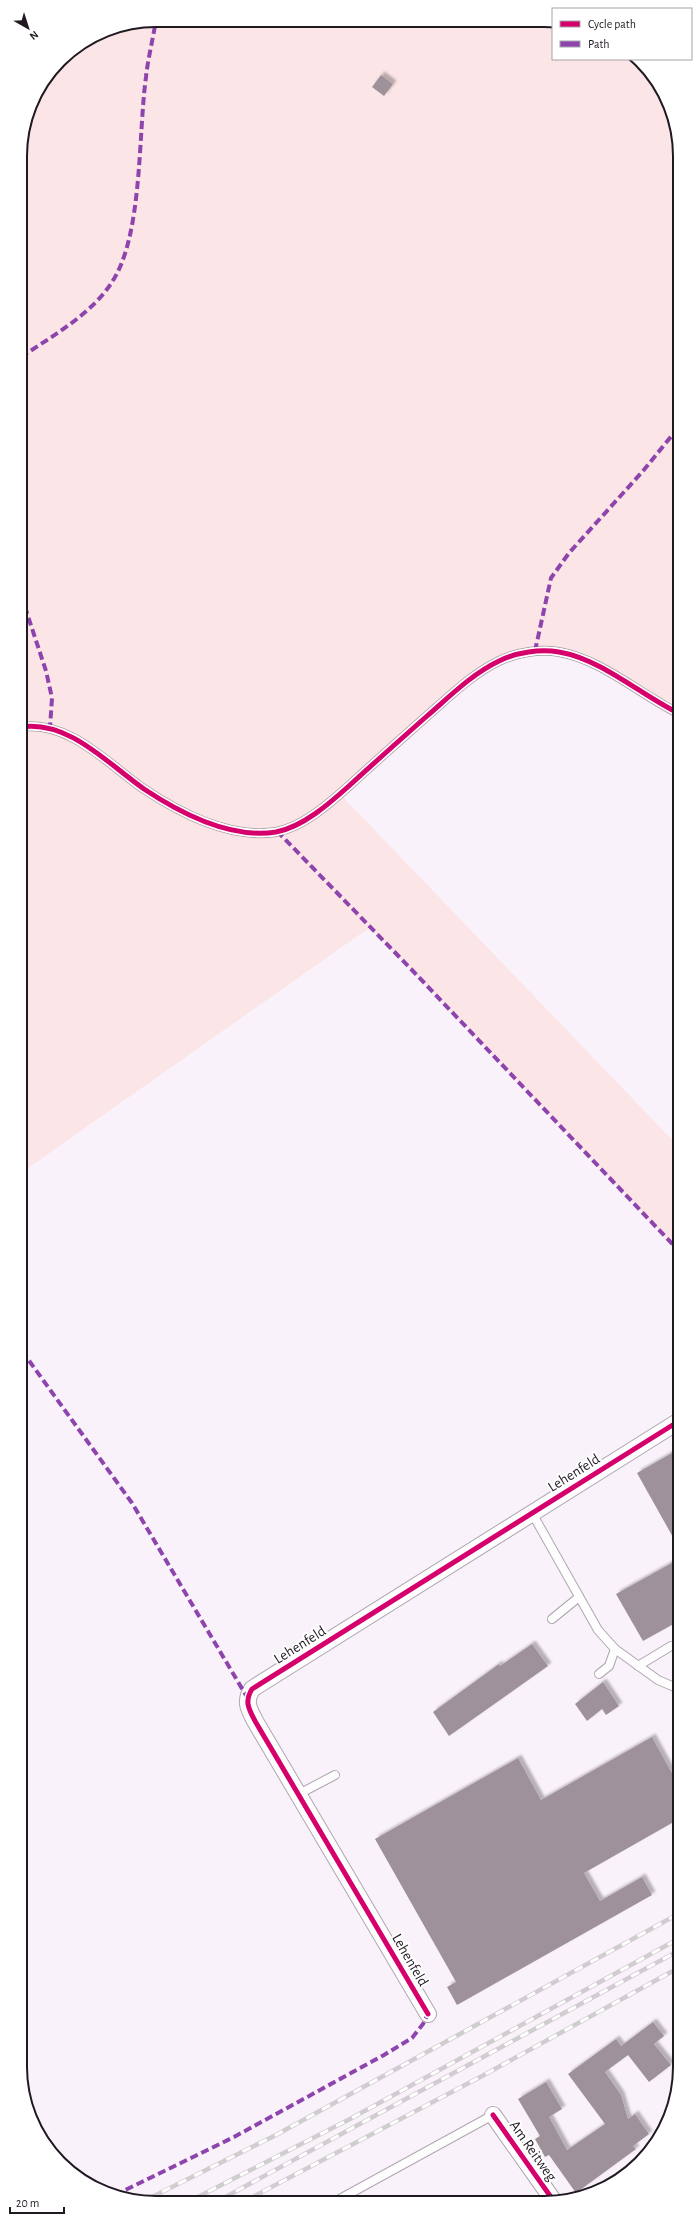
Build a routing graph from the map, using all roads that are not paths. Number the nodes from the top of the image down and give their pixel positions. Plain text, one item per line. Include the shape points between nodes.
1 (673, 710) edge
2 (27, 727) edge
3 (673, 1425) edge
4 (532, 1513) junction
5 (579, 1597) junction
6 (552, 1619) dead end
7 (671, 1646) dead end
8 (615, 1649) junction
9 (638, 1666) junction
10 (599, 1674) dead end
11 (673, 1686) edge
12 (334, 1775) dead end
13 (299, 1794) junction
14 (428, 2014) dead end
15 (493, 2115) joint
16 (345, 2196) edge
17 (550, 2196) edge

1 - 2 lane via 610,673 560,652 535,651 500,660 467,681 311,817 277,832 247,833 207,822 176,808 145,790 90,750 50,727
3 - 4 street, Lehenfeld
4 - 5 lane
4 - 13 street, Lehenfeld via 252,1689 247,1697 247,1706
5 - 6 lane
5 - 8 lane via 598,1630
7 - 9 lane
8 - 9 lane
8 - 10 lane via 609,1666
9 - 11 lane via 658,1680
12 - 13 lane
13 - 14 street, Lehenfeld
15 - 16 lane, Am Reitweg
15 - 17 street, Am Reitweg

